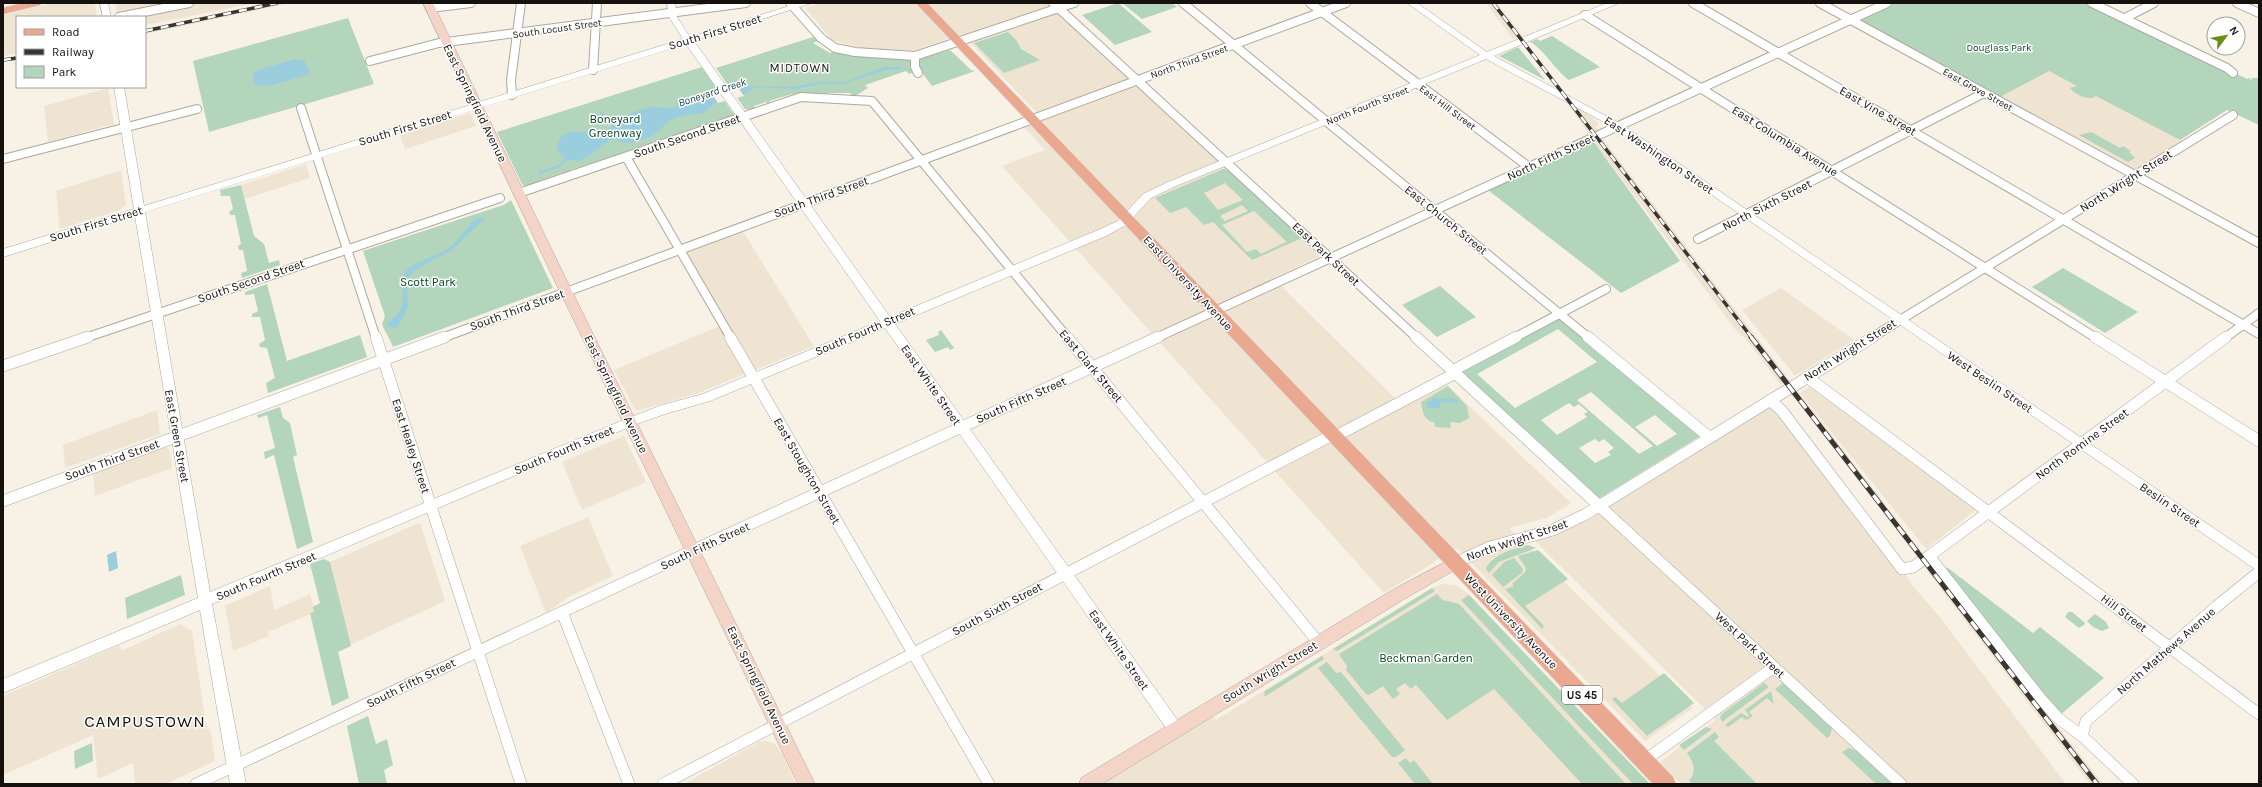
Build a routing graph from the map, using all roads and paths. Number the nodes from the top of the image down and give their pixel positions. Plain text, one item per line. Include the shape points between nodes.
1 (36, 3) edge
2 (104, 3) edge
3 (189, 3) edge
4 (471, 3) edge
5 (521, 3) edge
6 (597, 3) edge
7 (671, 3) edge
8 (746, 3) edge
9 (808, 3) edge
10 (920, 3) edge
11 (1074, 3) edge
12 (1183, 3) edge
13 (1310, 3) edge
14 (1346, 3) edge
15 (1411, 3) edge
16 (1615, 3) edge
17 (1693, 3) edge
18 (1820, 3) edge
19 (1887, 3) edge
20 (2092, 3) edge
21 (2154, 3) edge
22 (2237, 3) edge
23 (792, 5) edge
24 (429, 6) edge
25 (1056, 6) edge
26 (3, 11) edge
27 (1322, 12) junction
28 (672, 13) junction
29 (2259, 13) edge
30 (1585, 15) junction
31 (106, 16) edge
32 (124, 16) edge
33 (2125, 18) junction
34 (1850, 20) junction
35 (595, 22) junction
36 (517, 33) junction
37 (689, 40) junction
38 (446, 42) junction
39 (958, 42) junction
40 (1233, 44) junction
41 (1778, 53) junction
42 (915, 56) junction
43 (1487, 56) junction
44 (370, 61) dead end
45 (593, 70) junction
46 (918, 73) dead end
47 (2233, 73) dead end
48 (1136, 80) junction
49 (1418, 84) junction
50 (119, 88) edge
51 (1701, 88) junction
52 (1984, 93) junction
53 (512, 95) junction
54 (858, 99) joint
55 (476, 106) junction
56 (301, 108) dead end
57 (197, 109) dead end
58 (2233, 115) dead end
59 (744, 116) junction
60 (1031, 119) junction
61 (1326, 121) junction
62 (1618, 126) junction
63 (125, 127) junction
64 (1910, 130) junction
65 (316, 155) junction
66 (626, 157) junction
67 (3, 159) edge
68 (921, 160) junction
69 (1226, 162) junction
70 (1529, 167) junction
71 (1832, 171) junction
72 (2135, 175) junction
73 (519, 193) junction
74 (500, 198) dead end
75 (804, 203) junction
76 (1434, 210) junction
77 (139, 211) junction
78 (1747, 215) junction
79 (1126, 219) junction
80 (2063, 219) junction
81 (1698, 239) dead end
82 (2259, 243) edge
83 (347, 249) junction
84 (679, 250) junction
85 (3, 253) edge
86 (1330, 258) junction
87 (1984, 267) junction
88 (1012, 270) junction
89 (1606, 289) dead end
90 (566, 292) junction
91 (1214, 311) junction
92 (2259, 313) edge
93 (156, 314) junction
94 (1560, 314) junction
95 (1900, 320) junction
96 (887, 322) junction
97 (2243, 325) junction
98 (2259, 334) edge
99 (383, 359) junction
100 (3, 366) edge
101 (1092, 368) junction
102 (1453, 372) junction
103 (1807, 377) junction
104 (753, 378) junction
105 (2166, 382) junction
106 (1770, 400) junction
107 (630, 422) junction
108 (961, 427) junction
109 (177, 436) junction
110 (1333, 436) junction
111 (1709, 437) junction
112 (2259, 441) edge
113 (2081, 444) junction
114 (820, 493) junction
115 (3, 500) edge
116 (1203, 502) junction
117 (431, 506) junction
118 (1598, 506) junction
119 (1989, 512) junction
120 (694, 551) junction
121 (1929, 556) junction
122 (1455, 563) junction
123 (2259, 566) edge
124 (2259, 572) edge
125 (1065, 574) junction
126 (205, 602) junction
127 (562, 612) junction
128 (1319, 643) junction
129 (2170, 648) junction
130 (478, 651) junction
131 (912, 653) junction
132 (1774, 667) junction
133 (3, 686) edge
134 (2259, 714) edge
135 (778, 723) junction
136 (1176, 730) junction
137 (2082, 736) junction
138 (1644, 761) junction
139 (235, 766) junction
140 (196, 784) edge
141 (238, 784) edge
142 (521, 784) edge
143 (629, 784) edge
144 (663, 784) edge
145 (807, 784) edge
146 (989, 784) edge
147 (1087, 784) edge
148 (1666, 784) edge
149 (1901, 784) edge
150 (2133, 784) edge

1 - 26 main road
2 - 31 street
3 - 32 street
4 - 24 street
5 - 36 street
6 - 35 street
7 - 28 street
8 - 28 street, South Locust Street
9 - 23 street, South First Street
10 - 39 main road, East University Avenue
11 - 25 street
12 - 40 street, East Church Street
13 - 27 street, East Hill Street
14 - 27 street, North Third Street
15 - 43 street, East Washington Street
16 - 30 street, North Fourth Street
17 - 41 street, East Vine Street
18 - 34 street, East Grove Street
19 - 34 street, North Fifth Street
20 - 33 street
21 - 33 street
22 - 29 street
23 - 37 street, South First Street
23 - 42 street via 821,38 835,48
24 - 38 main road, East Springfield Avenue
25 - 39 street
25 - 48 street, East Park Street
27 - 40 street, North Third Street
27 - 49 street, East Hill Street
28 - 35 street, South Locust Street
28 - 37 street, East White Street
30 - 43 street, North Fourth Street
30 - 51 street, East Columbia Avenue
33 - 47 street
34 - 41 street, North Fifth Street
34 - 52 street, East Grove Street
35 - 36 street, South Locust Street
35 - 45 street
36 - 38 street, South Locust Street
36 - 53 street via 511,80
37 - 45 street, South First Street
37 - 59 street, East White Street
38 - 44 street, South Locust Street
38 - 55 main road, East Springfield Avenue
39 - 42 street
39 - 60 main road, East University Avenue
40 - 48 street, North Third Street
40 - 61 street, East Church Street
41 - 51 street, North Fifth Street
41 - 64 street, East Vine Street
42 - 46 street
43 - 49 street, North Fourth Street
43 - 62 street, East Washington Street
45 - 53 street, South First Street
48 - 60 street, North Third Street
48 - 69 street, East Park Street
49 - 61 street, North Fourth Street
49 - 70 street, East Hill Street
50 - 63 street, East Green Street
51 - 62 street, North Fifth Street
51 - 71 street, East Columbia Avenue
52 - 64 street, North Sixth Street
52 - 72 street, East Grove Street
53 - 55 street, South First Street
54 - 59 street, South Second Street via 801,97
54 - 68 street, East Clark Street via 872,101
55 - 65 street, South First Street
55 - 73 main road, East Springfield Avenue
56 - 65 street, East Healey Street
57 - 63 street
58 - 72 street, North Wright Street
59 - 66 street, South Second Street
59 - 75 street, East White Street
60 - 68 street, South Third Street
60 - 79 main road, East University Avenue
61 - 69 street, North Fourth Street
61 - 76 street, East Church Street
62 - 70 street, North Fifth Street
62 - 78 street, East Washington Street
63 - 67 street
63 - 77 street, East Green Street
64 - 71 street, North Sixth Street
64 - 80 street, East Vine Street
65 - 77 street, South First Street
65 - 83 street, East Healey Street
66 - 73 street, South Second Street
66 - 84 street, East Stoughton Street
68 - 75 street, South Third Street
68 - 88 street, East Clark Street
69 - 79 street, North Fourth Street via 1154,192
69 - 86 street, East Park Street
70 - 76 street, North Fifth Street
71 - 78 street, North Sixth Street
71 - 87 street, East Columbia Avenue
72 - 80 street, North Wright Street
72 - 82 street, East Grove Street
73 - 90 main road, East Springfield Avenue
74 - 83 street, South Second Street
75 - 84 street, South Third Street
75 - 96 street, East White Street
76 - 86 street, North Fifth Street
76 - 94 street, East Church Street
77 - 85 street, South First Street
77 - 93 street, East Green Street
78 - 81 street, North Sixth Street
78 - 95 street, East Washington Street
79 - 88 street, South Fourth Street via 1102,233
79 - 91 main road, East University Avenue
80 - 87 street, North Wright Street
80 - 97 street, East Vine Street
83 - 93 street, South Second Street
83 - 99 street, East Healey Street
84 - 90 street, South Third Street
84 - 104 street, East Stoughton Street
86 - 91 street, North Fifth Street
86 - 102 street, East Park Street
87 - 95 street, North Wright Street
87 - 105 street, East Columbia Avenue
88 - 96 street, South Fourth Street
88 - 101 street, East Clark Street
89 - 94 street
90 - 99 street, South Third Street
90 - 107 main road, East Springfield Avenue
91 - 101 street, South Fifth Street
91 - 110 main road, East University Avenue
92 - 97 street, North Romine Street
93 - 100 street, South Second Street
93 - 109 street, East Green Street
94 - 102 street
94 - 111 street, East Church Street
95 - 103 street, North Wright Street
95 - 113 street, West Beslin Street
96 - 104 street, South Fourth Street
96 - 108 street, East White Street
97 - 98 street, East Vine Street
97 - 105 street, North Romine Street
99 - 109 street, South Third Street
99 - 117 street, East Healey Street
101 - 108 street, South Fifth Street
101 - 116 street, East Clark Street
102 - 110 street
102 - 118 street, East Park Street
103 - 106 street, North Wright Street
103 - 119 street, Hill Street
104 - 107 street, South Fourth Street via 706,398
104 - 114 street, East Stoughton Street
105 - 112 street, East Columbia Avenue
105 - 113 street, North Romine Street
106 - 111 street, North Wright Street
106 - 121 street, North Romine Street via 1782,411 1902,569 1913,566
107 - 117 street, South Fourth Street
107 - 120 main road, East Springfield Avenue
108 - 114 street, South Fifth Street
108 - 125 street, East White Street
109 - 115 street, South Third Street
109 - 126 street, East Green Street
110 - 116 street, South Sixth Street
110 - 122 main road, East University Avenue
111 - 118 street, North Wright Street
113 - 119 street, North Romine Street
113 - 123 street, Beslin Street
114 - 120 street, South Fifth Street
114 - 131 street, East Stoughton Street
116 - 125 street, South Sixth Street
116 - 128 street, East Clark Street
117 - 126 street, South Fourth Street
117 - 130 street, East Healey Street
118 - 122 street, North Wright Street via 1553,530 1490,547
118 - 132 street, West Park Street
119 - 121 street, North Romine Street
119 - 129 street, Hill Street
120 - 127 street, South Fifth Street
120 - 135 main road, East Springfield Avenue
121 - 137 street via 2040,698 2058,718
122 - 128 main road, South Wright Street
122 - 138 main road, West University Avenue / US 45
124 - 129 street, North Mathews Avenue
125 - 131 street, South Sixth Street
125 - 136 street, East White Street
126 - 133 street, South Fourth Street
126 - 139 street, East Green Street
127 - 130 street, South Fifth Street
127 - 143 street
128 - 136 main road, South Wright Street
129 - 134 street, Hill Street
129 - 137 street, North Mathews Avenue via 2086,721
130 - 139 street, South Fifth Street
130 - 142 street, East Healey Street
131 - 135 street, South Sixth Street
131 - 146 street, East Stoughton Street
132 - 138 street
132 - 149 street, West Park Street
135 - 144 street, South Sixth Street
135 - 145 main road, East Springfield Avenue
136 - 147 main road, South Wright Street
137 - 150 street
138 - 148 main road, West University Avenue / US 45
139 - 140 street, South Fifth Street
139 - 141 street, East Green Street

